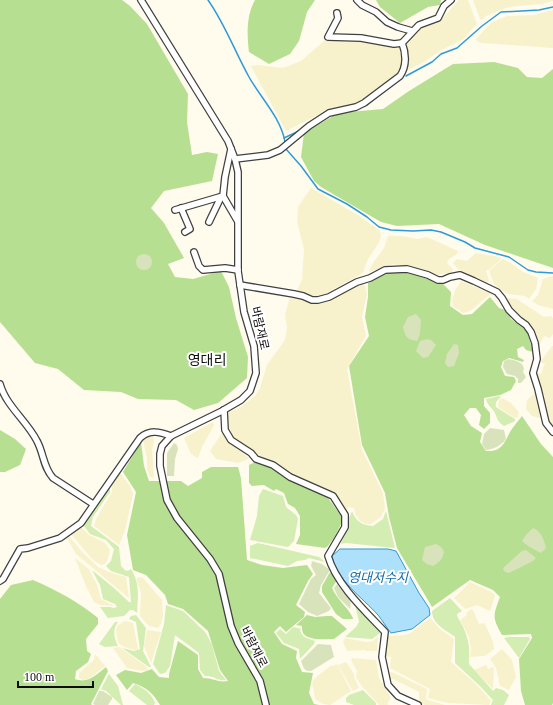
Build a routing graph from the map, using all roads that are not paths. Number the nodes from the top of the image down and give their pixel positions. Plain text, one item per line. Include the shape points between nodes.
1 (142, 0) edge
2 (357, 0) edge
3 (451, 0) edge
4 (337, 13) dead end
5 (412, 31) junction
6 (402, 42) junction
7 (231, 149) junction
8 (235, 159) junction
9 (222, 196) junction
10 (181, 208) junction
11 (175, 210) dead end
12 (238, 221) junction
13 (209, 222) dead end
14 (185, 232) dead end
15 (194, 252) dead end
16 (238, 270) junction
17 (240, 286) junction
18 (0, 384) edge
19 (224, 410) junction
20 (553, 432) edge
21 (171, 436) junction
22 (93, 504) junction
23 (0, 581) edge
24 (266, 705) edge
25 (418, 705) edge

1 - 7 street, 바람재로
2 - 5 street via 387,22
3 - 5 street via 444,6 438,18 419,25
4 - 6 street via 338,18 328,37 361,38 394,44
5 - 6 street
6 - 8 street via 405,62 400,76 364,103 329,113 280,150 268,155
7 - 8 street, 바람재로
7 - 9 street
8 - 12 street, 바람재로 via 238,172
9 - 10 street
9 - 12 street
9 - 13 street
10 - 11 street
10 - 14 street via 190,230
12 - 16 street, 바람재로
15 - 16 street via 203,270
16 - 17 street, 바람재로
17 - 19 street, 바람재로 via 244,312 254,346 256,373 250,391
17 - 20 street via 297,294 318,300 385,270 407,269 438,280 460,275 474,281 497,292 509,310 531,332 537,359 533,373 546,423
18 - 22 street via 6,398 37,441 48,473
19 - 21 street, 바람재로
19 - 25 street via 225,430 231,440 256,459 333,496 345,515 345,527 328,556 331,565 350,595 385,632 382,657 388,685 398,696
21 - 22 street via 161,432 148,432 140,438
21 - 24 street, 바람재로 via 162,446 160,454 167,500 177,518 219,574 231,626 260,682
22 - 23 street via 80,523 60,538 20,549

